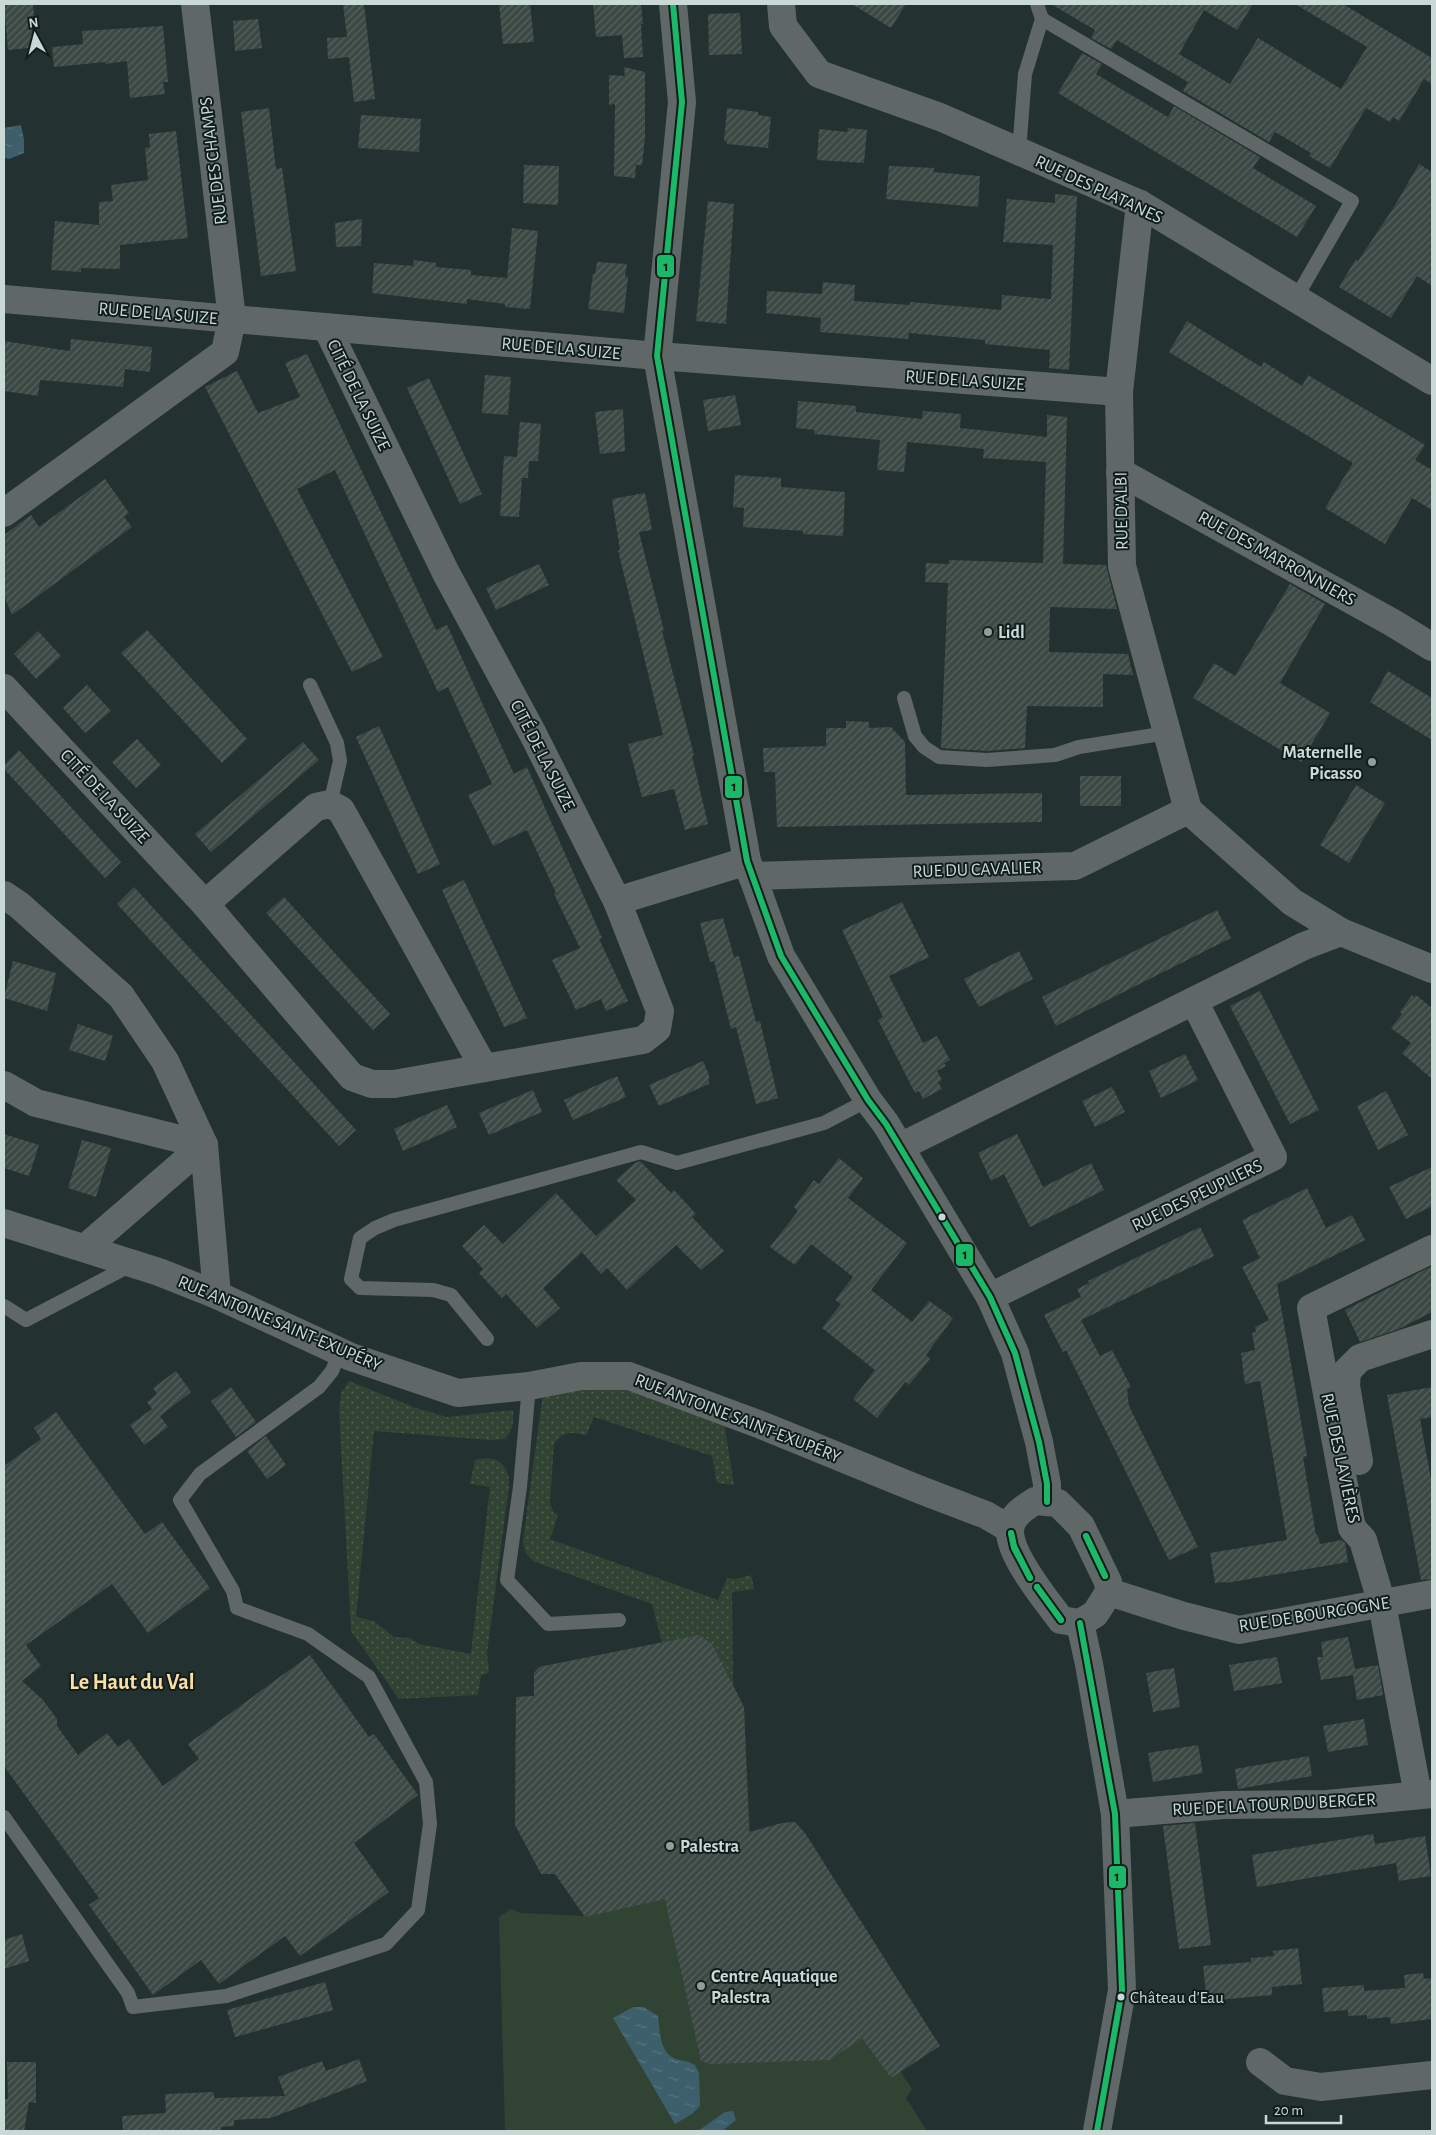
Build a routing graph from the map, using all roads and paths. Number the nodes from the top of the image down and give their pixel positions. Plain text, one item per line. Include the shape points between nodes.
1 (195, 4) edge
2 (673, 4) edge
3 (781, 4) edge
4 (1037, 4) edge
5 (1042, 19) junction
6 (1019, 152) junction
7 (1140, 204) junction
8 (1296, 298) junction
9 (4, 299) edge
10 (232, 319) junction
11 (327, 328) junction
12 (657, 356) junction
13 (1432, 381) edge
14 (1119, 392) junction
15 (1120, 472) junction
16 (4, 513) edge
17 (1432, 647) edge
18 (310, 685) dead end
19 (4, 688) edge
20 (904, 698) dead end
21 (1167, 733) junction
22 (330, 804) junction
23 (1188, 810) junction
24 (750, 868) junction
25 (4, 895) edge
26 (617, 901) junction
27 (205, 904) junction
28 (1341, 932) junction
29 (1432, 969) edge
30 (1194, 1001) junction
31 (484, 1068) junction
32 (4, 1085) edge
33 (868, 1100) junction
34 (204, 1146) junction
35 (900, 1147) junction
36 (7, 1227) edge
37 (85, 1248) junction
38 (1432, 1249) edge
39 (134, 1264) junction
40 (217, 1296) junction
41 (990, 1297) junction
42 (4, 1306) edge
43 (1432, 1334) edge
44 (487, 1339) dead end
45 (340, 1352) junction
46 (528, 1386) junction
47 (1047, 1502) junction
48 (1010, 1529) junction
49 (1363, 1540) junction
50 (1109, 1592) junction
51 (1432, 1594) edge
52 (1382, 1604) junction
53 (619, 1620) dead end
54 (1080, 1623) junction
55 (1425, 1794) edge
56 (1115, 1814) junction
57 (4, 1817) edge
58 (1260, 2062) dead end
59 (1432, 2075) edge
60 (1097, 2131) edge

1 - 10 street, RUE DES CHAMPS
2 - 12 street via 682,102
3 - 6 street, RUE DES PLATANES via 783,26 819,74 940,117
4 - 5 lane
5 - 6 lane via 1025,74
5 - 8 lane via 1352,201
6 - 7 street, RUE DES PLATANES
7 - 8 street, RUE DES PLATANES
7 - 14 street, RUE D'ALBI
8 - 13 street, RUE DES PLATANES
9 - 10 street, RUE DE LA SUIZE
10 - 11 street, RUE DE LA SUIZE
10 - 16 street via 225,352
11 - 12 street, RUE DE LA SUIZE
11 - 26 street, CITÉ DE LA SUIZE via 446,573 533,734
12 - 14 street, RUE DE LA SUIZE
12 - 24 street
14 - 15 street, RUE D'ALBI
15 - 17 street, RUE DES MARRONNIERS
15 - 21 street, RUE D'ALBI via 1122,566
18 - 22 lane via 337,743 340,761
19 - 27 street, CITÉ DE LA SUIZE
20 - 21 lane via 915,736 939,757 987,760 1055,755 1079,747
21 - 23 street, RUE D'ALBI
22 - 27 street via 316,807
22 - 31 street via 341,810
23 - 24 street, RUE DU CAVALIER via 1075,866
23 - 28 street via 1292,902
24 - 26 street, RUE DU CAVALIER
24 - 33 street via 781,956
25 - 34 street via 121,996 165,1061
26 - 31 street, CITÉ DE LA SUIZE via 660,1011 657,1029 643,1040
27 - 31 street, CITÉ DE LA SUIZE via 352,1076 372,1084 394,1084
28 - 29 street
28 - 30 street via 1304,946
30 - 35 street
30 - 41 street, RUE DES PEUPLIERS via 1273,1157
32 - 34 street via 36,1103
33 - 35 street
33 - 44 lane via 824,1123 677,1163 640,1152 394,1220 360,1238 350,1279 360,1288 433,1290 451,1295
34 - 37 street
34 - 40 street
35 - 41 street
36 - 37 street, RUE ANTOINE SAINT-EXUPÉRY
37 - 39 street, RUE ANTOINE SAINT-EXUPÉRY
38 - 49 street, RUE DES LAVIÈRES via 1311,1308 1352,1528
39 - 40 street, RUE ANTOINE SAINT-EXUPÉRY
39 - 42 lane via 26,1320
40 - 45 street, RUE ANTOINE SAINT-EXUPÉRY
41 - 47 street via 1016,1353 1039,1442
43 - 49 street via 1360,1358 1347,1371 1346,1386 1370,1528
45 - 46 street, RUE ANTOINE SAINT-EXUPÉRY via 458,1393
45 - 57 lane via 332,1371 319,1387 200,1474 180,1500 233,1591 237,1608 308,1634 368,1677 426,1782 430,1824 418,1910 386,1944 226,1996 133,2007 128,1993
46 - 48 street, RUE ANTOINE SAINT-EXUPÉRY via 581,1376 629,1376 986,1515
46 - 53 lane via 508,1580 548,1624
47 - 48 street via 1035,1501 1018,1512
47 - 50 street via 1058,1504 1081,1526 1108,1582
48 - 54 street via 1014,1546 1032,1582 1061,1620
49 - 52 street, RUE DES LAVIÈRES
50 - 52 street, RUE DE BOURGOGNE via 1239,1630
50 - 54 street via 1095,1614
51 - 52 street, RUE DE BOURGOGNE
52 - 55 street, RUE DES LAVIÈRES
54 - 56 street
55 - 56 street, RUE DE LA TOUR DU BERGER via 1328,1804 1224,1805
56 - 60 street via 1122,1990
58 - 59 street via 1285,2081 1321,2088

